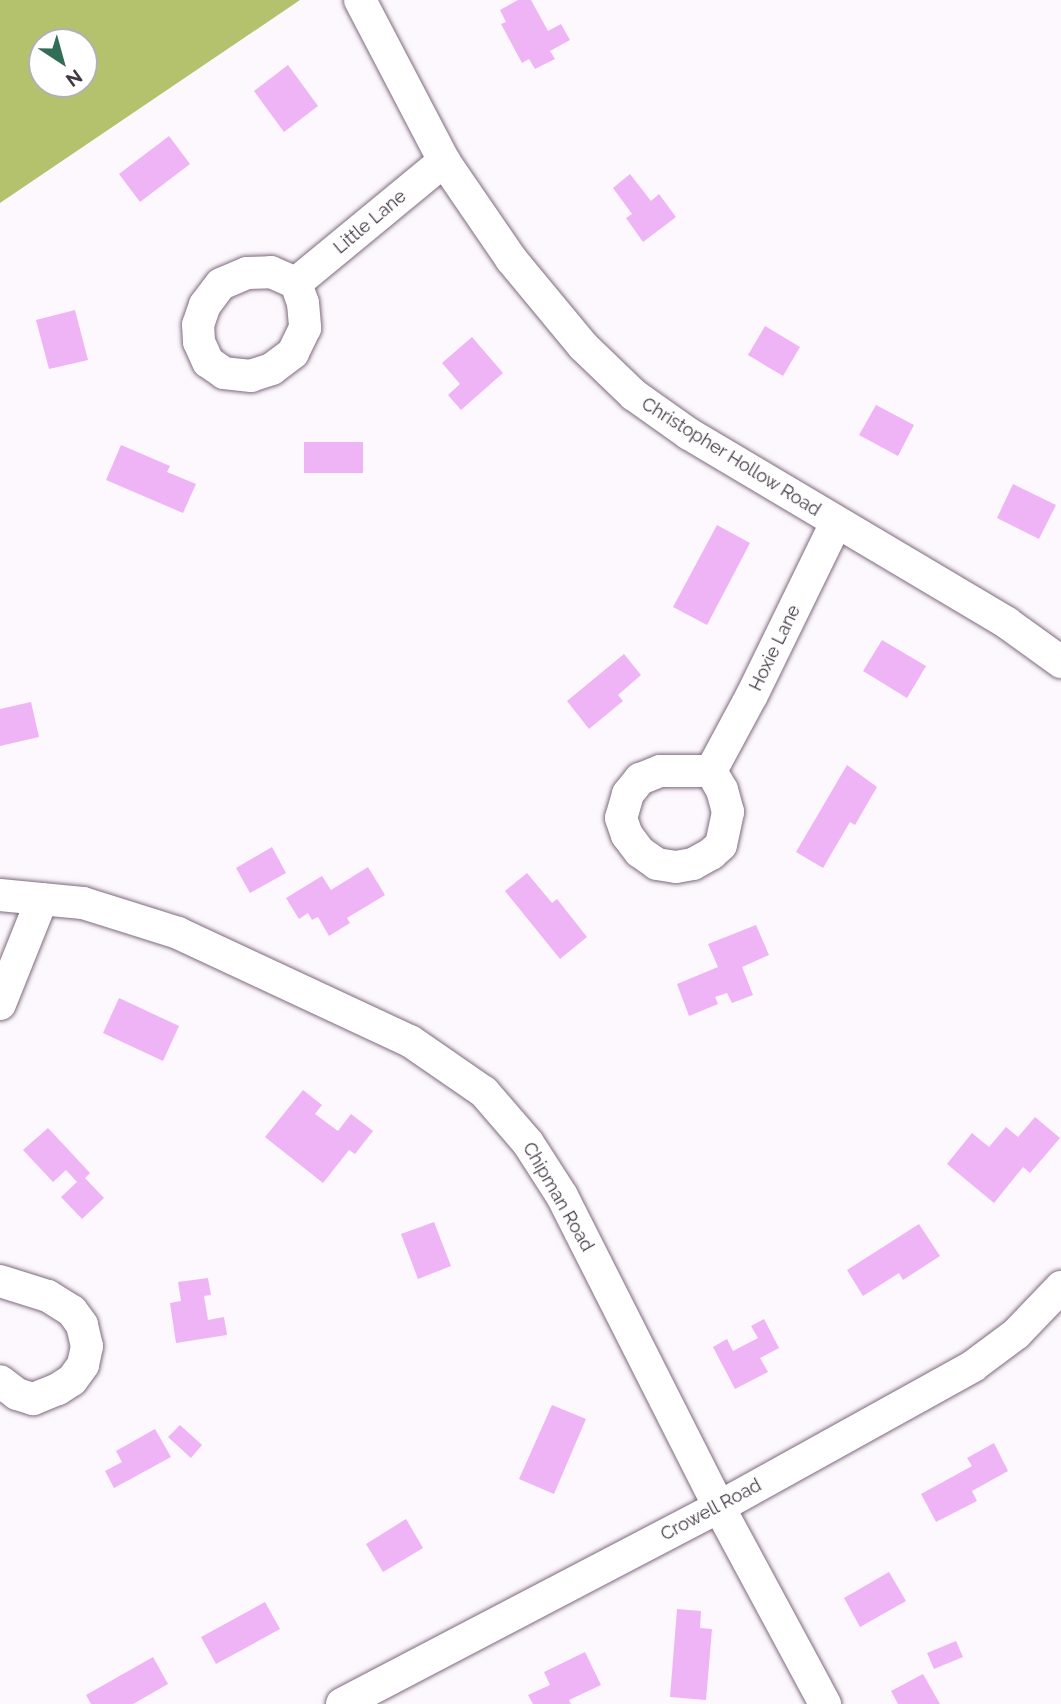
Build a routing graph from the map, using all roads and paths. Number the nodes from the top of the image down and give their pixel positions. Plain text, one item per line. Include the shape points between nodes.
1 (360, 0) edge
2 (444, 162) junction
3 (296, 283) dead end
4 (836, 523) junction
5 (1061, 662) edge
6 (710, 771) dead end
7 (0, 895) edge
8 (43, 899) junction
9 (0, 1004) edge
10 (0, 1281) edge
11 (1061, 1287) edge
12 (0, 1381) edge
13 (719, 1507) junction
14 (342, 1704) edge
15 (825, 1704) edge

1 - 2 street, Christopher Hollow Road
2 - 3 street, Little Lane
2 - 4 street, Christopher Hollow Road via 511,259 583,346 634,395 689,434
4 - 5 street, Christopher Hollow Road via 996,616
4 - 6 street, Hoxie Lane
7 - 8 street, Chipman Road
8 - 9 street
8 - 13 street, Chipman Road via 83,903 178,933 410,1041 484,1092 528,1143 562,1196
10 - 12 street via 48,1296 72,1311 82,1325 87,1346 83,1365 58,1389 33,1399
11 - 13 street, Crowell Road via 1016,1334 973,1366
13 - 14 street, Crowell Road
13 - 15 street, Chipman Road

